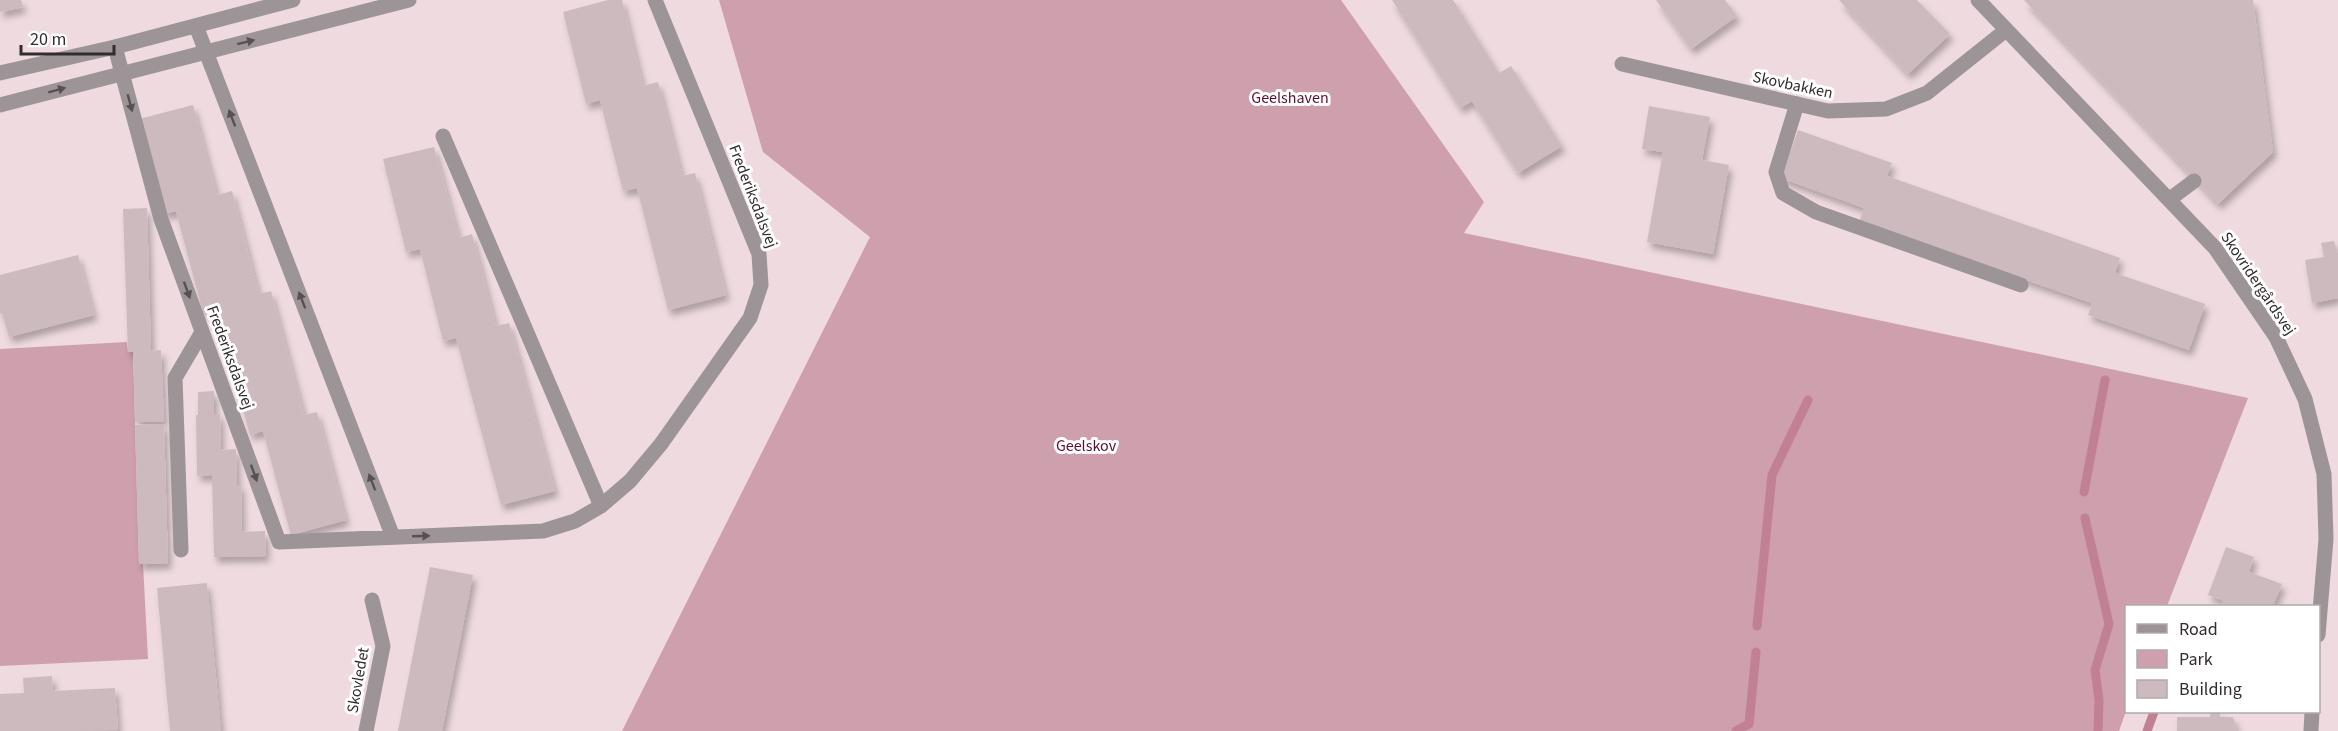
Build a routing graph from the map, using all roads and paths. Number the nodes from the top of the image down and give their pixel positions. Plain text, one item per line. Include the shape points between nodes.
1 (293, 0) edge
2 (409, 0) edge
3 (656, 0) edge
4 (1978, 0) edge
5 (196, 26) junction
6 (2006, 30) junction
7 (115, 47) junction
8 (206, 52) junction
9 (1622, 64) dead end
10 (0, 73) edge
11 (122, 73) junction
12 (1797, 104) junction
13 (0, 105) edge
14 (443, 136) dead end
15 (2194, 181) dead end
16 (2170, 199) junction
17 (2020, 285) dead end
18 (202, 332) junction
19 (601, 506) junction
20 (393, 537) junction
21 (181, 550) dead end
22 (372, 600) dead end
23 (2320, 621) edge
24 (2312, 713) edge
25 (366, 731) edge
26 (2311, 731) edge

1 - 5 street
8 -> 2 street
3 - 19 street, Frederiksdalsvej via 759,254 761,285 750,318 684,414 630,481
4 - 6 street, Skovridergårdsvej
5 - 7 street
5 - 8 street
6 - 12 street, Skovbakken via 1927,93 1886,109 1828,111
6 - 16 street, Skovridergårdsvej
7 - 10 street
7 - 11 street, Frederiksdalsvej
8 - 11 street
20 -> 8 street
9 - 12 street, Skovbakken
13 -> 11 street
11 -> 18 street, Frederiksdalsvej via 161,219
12 - 17 street via 1776,172 1783,193 1816,212
14 - 19 street
15 - 16 street
16 - 23 street, Skovridergårdsvej via 2215,248 2270,327 2305,399 2324,474 2326,539
18 -> 20 street, Frederiksdalsvej via 279,542
18 - 21 street via 176,378
20 -> 19 street, Frederiksdalsvej via 543,531
22 - 25 street, Skovledet via 383,646
24 - 26 street

